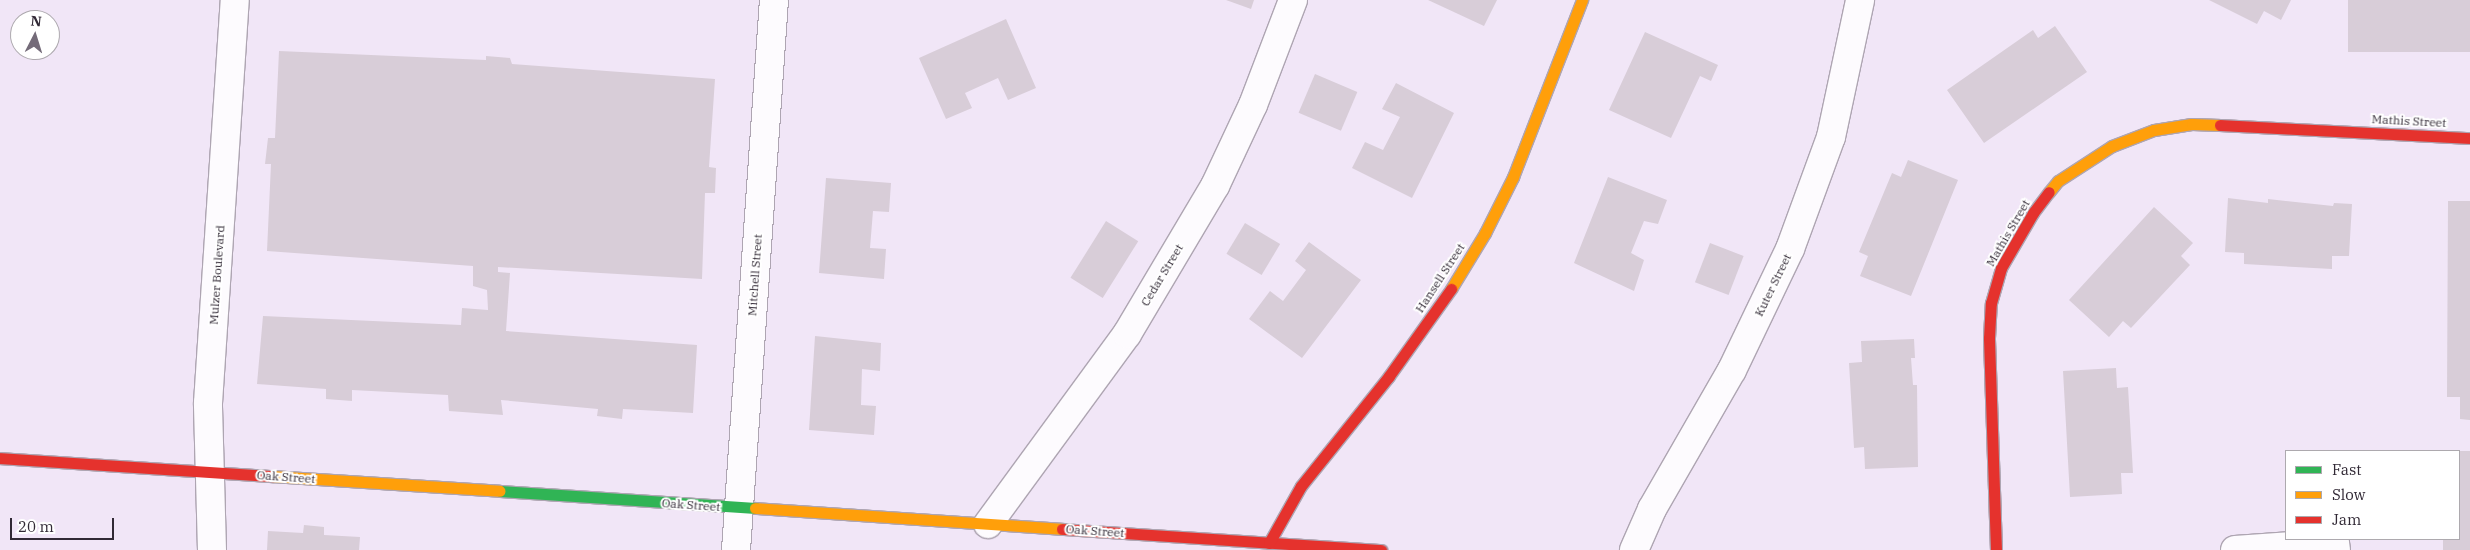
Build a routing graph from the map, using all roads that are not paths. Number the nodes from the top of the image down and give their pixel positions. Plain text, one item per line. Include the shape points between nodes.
1 (235, 0) edge
2 (780, 0) edge
3 (1292, 0) edge
4 (1582, 0) edge
5 (1860, 0) edge
6 (2470, 138) edge
7 (0, 458) edge
8 (211, 472) junction
9 (739, 508) junction
10 (988, 524) junction
11 (1269, 543) junction
12 (2336, 547) edge
13 (212, 550) edge
14 (736, 550) edge
15 (1381, 550) edge
16 (1634, 550) edge
17 (1996, 550) edge
18 (2235, 550) edge

1 - 8 street, Mulzer Boulevard via 208,403
2 - 9 street, Mitchell Street
3 - 10 street, Cedar Street via 1253,105 1215,186 1127,334
4 - 11 street, Hansell Street via 1513,177 1485,232 1435,312 1301,486
5 - 16 street, Kuter Street via 1831,137 1790,249 1732,370 1652,510
6 - 17 street, Mathis Street via 2192,124 2154,130 2112,146 2058,181 2033,212 2001,268 1991,303 1989,338
7 - 8 street, Oak Street
8 - 9 street, Oak Street
8 - 13 street, Mulzer Boulevard
9 - 10 street, Oak Street
9 - 14 street, Mitchell Street
10 - 11 street, Oak Street
11 - 15 street, Oak Street
12 - 18 street

